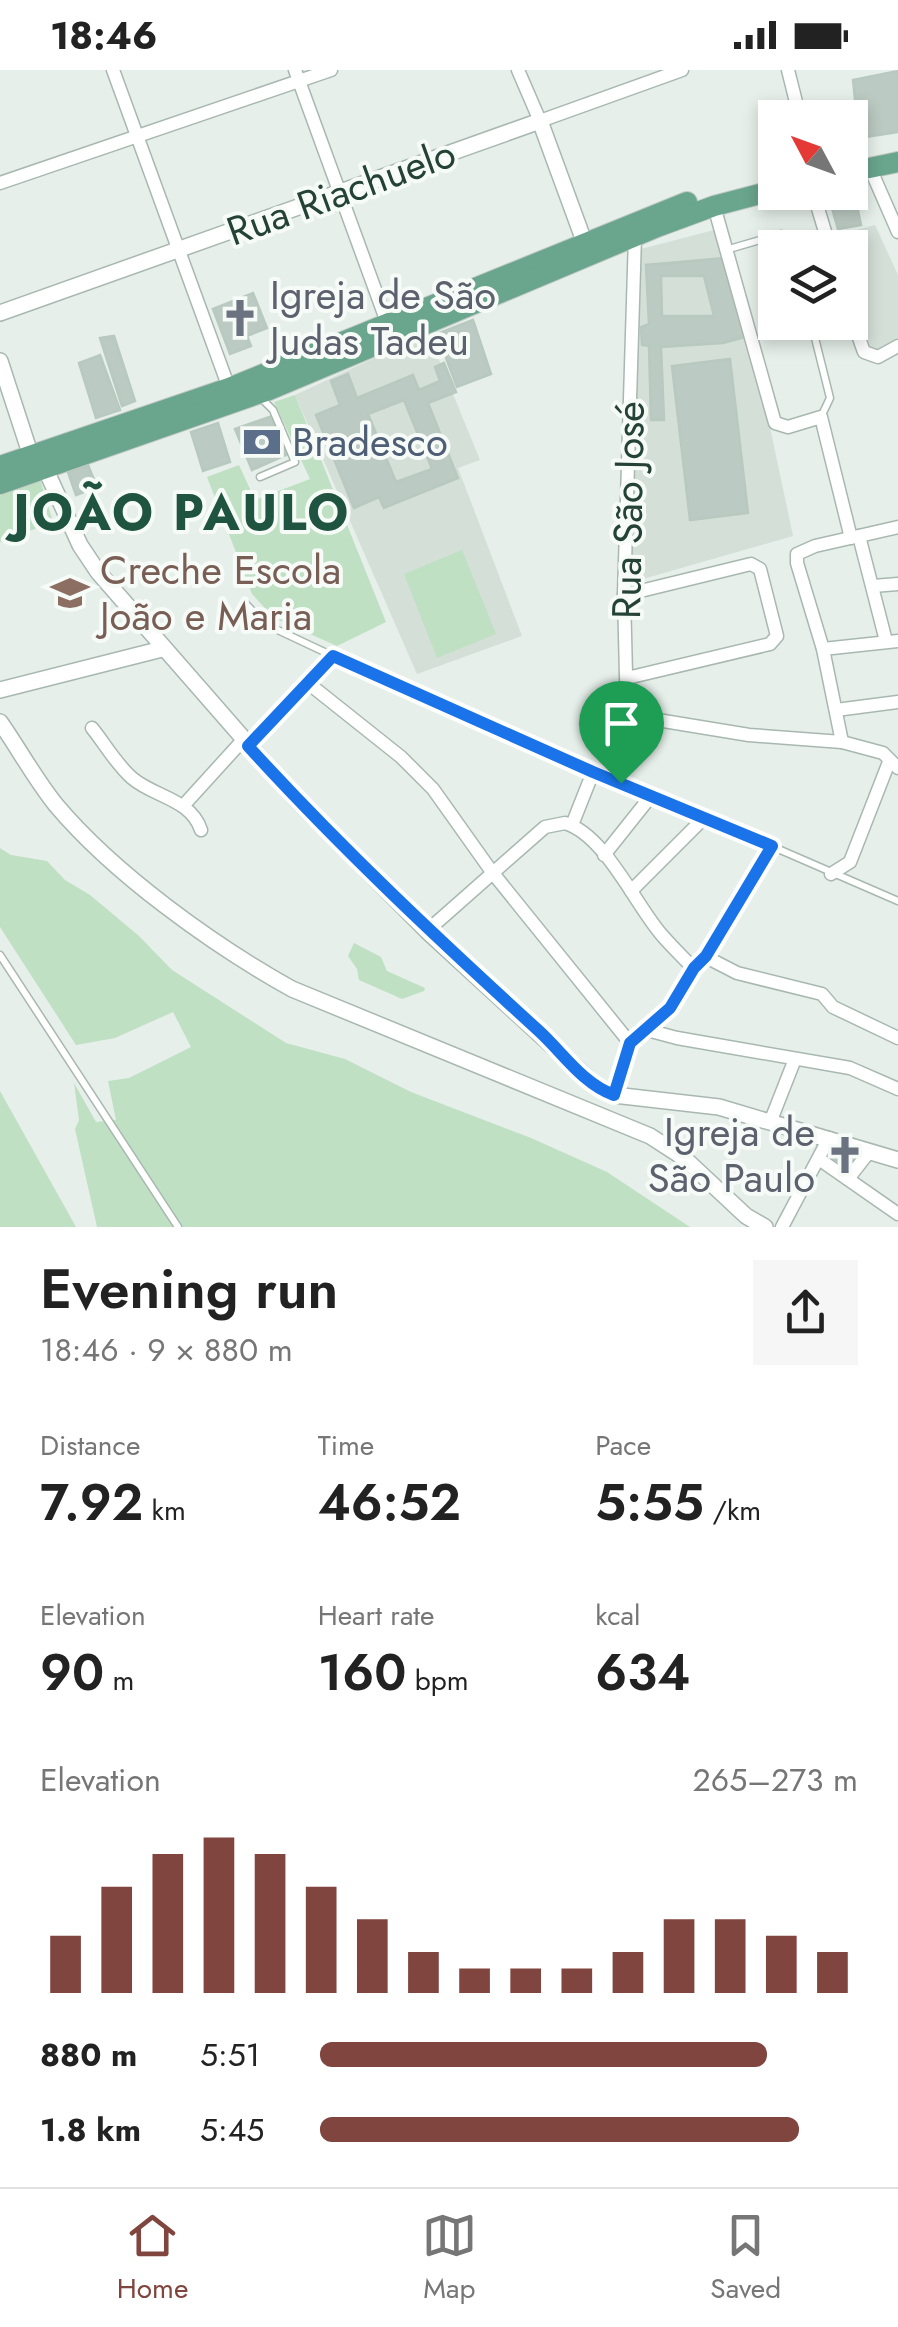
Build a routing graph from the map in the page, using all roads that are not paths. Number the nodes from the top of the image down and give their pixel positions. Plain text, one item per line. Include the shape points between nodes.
1 (113, 70) edge
2 (330, 70) edge
3 (518, 70) edge
4 (682, 70) edge
5 (788, 70) edge
6 (297, 76) edge
7 (796, 100) edge
8 (540, 121) junction
9 (137, 136) junction
10 (898, 148) edge
11 (868, 154) edge
12 (898, 162) edge
13 (868, 168) edge
14 (758, 180) edge
15 (868, 183) edge
16 (0, 184) edge
17 (339, 192) junction
18 (758, 194) edge
19 (714, 206) junction
20 (898, 232) edge
21 (635, 236) junction
22 (758, 241) edge
23 (584, 242) junction
24 (729, 249) junction
25 (179, 250) junction
26 (0, 313) edge
27 (388, 325) junction
28 (816, 340) edge
29 (860, 340) edge
30 (898, 346) edge
31 (0, 360) edge
32 (229, 388) junction
33 (258, 394) junction
34 (821, 417) junction
35 (38, 462) junction
36 (0, 466) edge
37 (260, 478) dead end
38 (0, 484) edge
39 (898, 527) edge
40 (855, 537) junction
41 (898, 584) edge
42 (873, 586) junction
43 (624, 595) junction
44 (244, 602) dead end
45 (892, 641) edge
46 (162, 649) junction
47 (822, 649) junction
48 (333, 656) junction
49 (627, 678) junction
50 (308, 684) junction
51 (0, 690) edge
52 (898, 702) edge
53 (836, 710) junction
54 (626, 715) junction
55 (0, 722) edge
56 (92, 728) dead end
57 (842, 742) junction
58 (245, 743) junction
59 (895, 764) edge
60 (593, 772) junction
61 (621, 783) junction
62 (651, 796) junction
63 (183, 806) junction
64 (704, 818) junction
65 (572, 825) junction
66 (201, 830) dead end
67 (772, 846) junction
68 (604, 855) junction
69 (492, 872) junction
70 (831, 874) junction
71 (632, 891) junction
72 (898, 902) edge
73 (427, 931) junction
74 (0, 955) edge
75 (706, 956) junction
76 (694, 968) junction
77 (647, 1030) junction
78 (898, 1038) edge
79 (630, 1043) junction
80 (795, 1059) junction
81 (597, 1087) junction
82 (898, 1089) edge
83 (614, 1095) junction
84 (590, 1110) junction
85 (771, 1120) junction
86 (829, 1138) junction
87 (869, 1152) junction
88 (819, 1158) junction
89 (898, 1160) edge
90 (848, 1179) junction
91 (898, 1214) edge
92 (178, 1227) edge
93 (765, 1227) edge
94 (782, 1227) edge

1 - 9 street
2 - 6 street
3 - 8 street
4 - 8 street, Rua Riachuelo
5 - 7 street
6 - 9 street
6 - 17 street
8 - 17 street, Rua Riachuelo
8 - 23 street
9 - 16 street
9 - 25 street
10 - 11 main road
12 - 13 main road
14 - 23 main road
15 - 20 street
17 - 25 street, Rua Riachuelo
17 - 27 street
18 - 19 main road
19 - 21 main road
19 - 24 street
21 - 33 main road
21 - 43 street, Rua São José
22 - 24 lane
23 - 27 main road
24 - 34 street via 776,423 788,427
25 - 26 street, Rua Riachuelo
25 - 32 street
27 - 32 main road
28 - 34 lane via 830,398
29 - 30 street via 864,352 878,356
31 - 35 street
32 - 35 main road
33 - 35 main road
33 - 37 lane via 294,462
34 - 40 street
35 - 36 main road
35 - 38 main road
35 - 46 street via 88,558
39 - 40 street
40 - 42 street
40 - 47 street via 797,554
41 - 42 street
42 - 45 street
43 - 49 street, Rua São José
43 - 49 street via 751,564 760,569 777,636 770,644
44 - 48 lane via 264,624
45 - 47 street
46 - 51 street
46 - 58 street
47 - 53 street
48 - 50 street
48 - 60 lane
49 - 54 street, Rua São José
50 - 58 street
50 - 69 street via 419,774
52 - 53 street
53 - 57 street
54 - 57 street
54 - 61 street, Rua São José
55 - 84 street via 58,808 93,842 259,970
56 - 63 street via 135,781
57 - 59 street via 883,753
58 - 63 street
58 - 73 street
59 - 70 street via 850,862
60 - 61 lane
60 - 65 street
61 - 62 lane
62 - 64 lane
62 - 68 street
63 - 66 street
64 - 67 lane
64 - 71 street
65 - 68 street
65 - 69 street via 545,827
67 - 70 lane
67 - 75 street
68 - 71 street
69 - 73 street
69 - 79 street
70 - 72 lane
71 - 76 street
73 - 81 street
74 - 92 lane
75 - 76 street
75 - 78 street via 738,973 822,994 833,1007
76 - 77 street via 680,995
77 - 79 street
77 - 80 street
79 - 83 street
80 - 82 street via 850,1068
80 - 85 street
81 - 83 street
81 - 84 street
83 - 85 street
84 - 93 street via 659,1141
85 - 86 street
86 - 87 street
86 - 88 street
87 - 89 street
87 - 90 street
88 - 90 street
88 - 94 street
90 - 91 street

